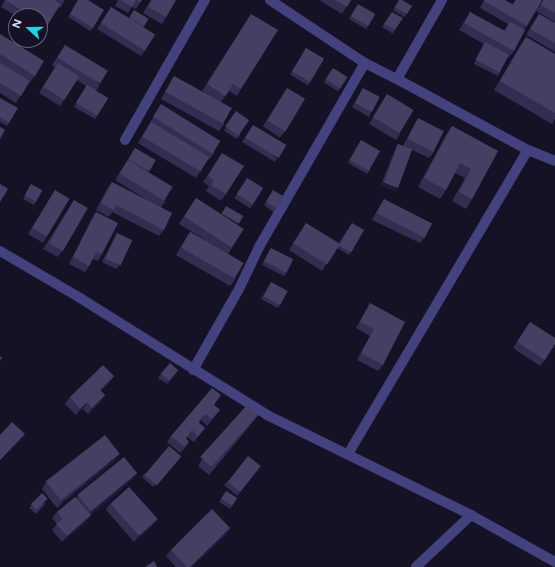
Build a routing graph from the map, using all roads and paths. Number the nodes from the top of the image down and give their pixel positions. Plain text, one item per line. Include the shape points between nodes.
1 (205, 0) edge
2 (270, 0) edge
3 (442, 0) edge
4 (365, 63) junction
5 (397, 79) junction
6 (125, 140) dead end
7 (528, 150) junction
8 (555, 161) edge
9 (0, 251) edge
10 (192, 370) junction
11 (348, 454) junction
12 (471, 515) junction
13 (555, 562) edge
14 (416, 567) edge

1 - 6 street
2 - 4 street
3 - 5 street
4 - 5 street
4 - 10 street via 259,247 239,289
5 - 7 street
7 - 8 street
7 - 11 street
9 - 10 street via 80,298
10 - 11 street via 267,415
11 - 12 street
12 - 13 street
12 - 14 street

